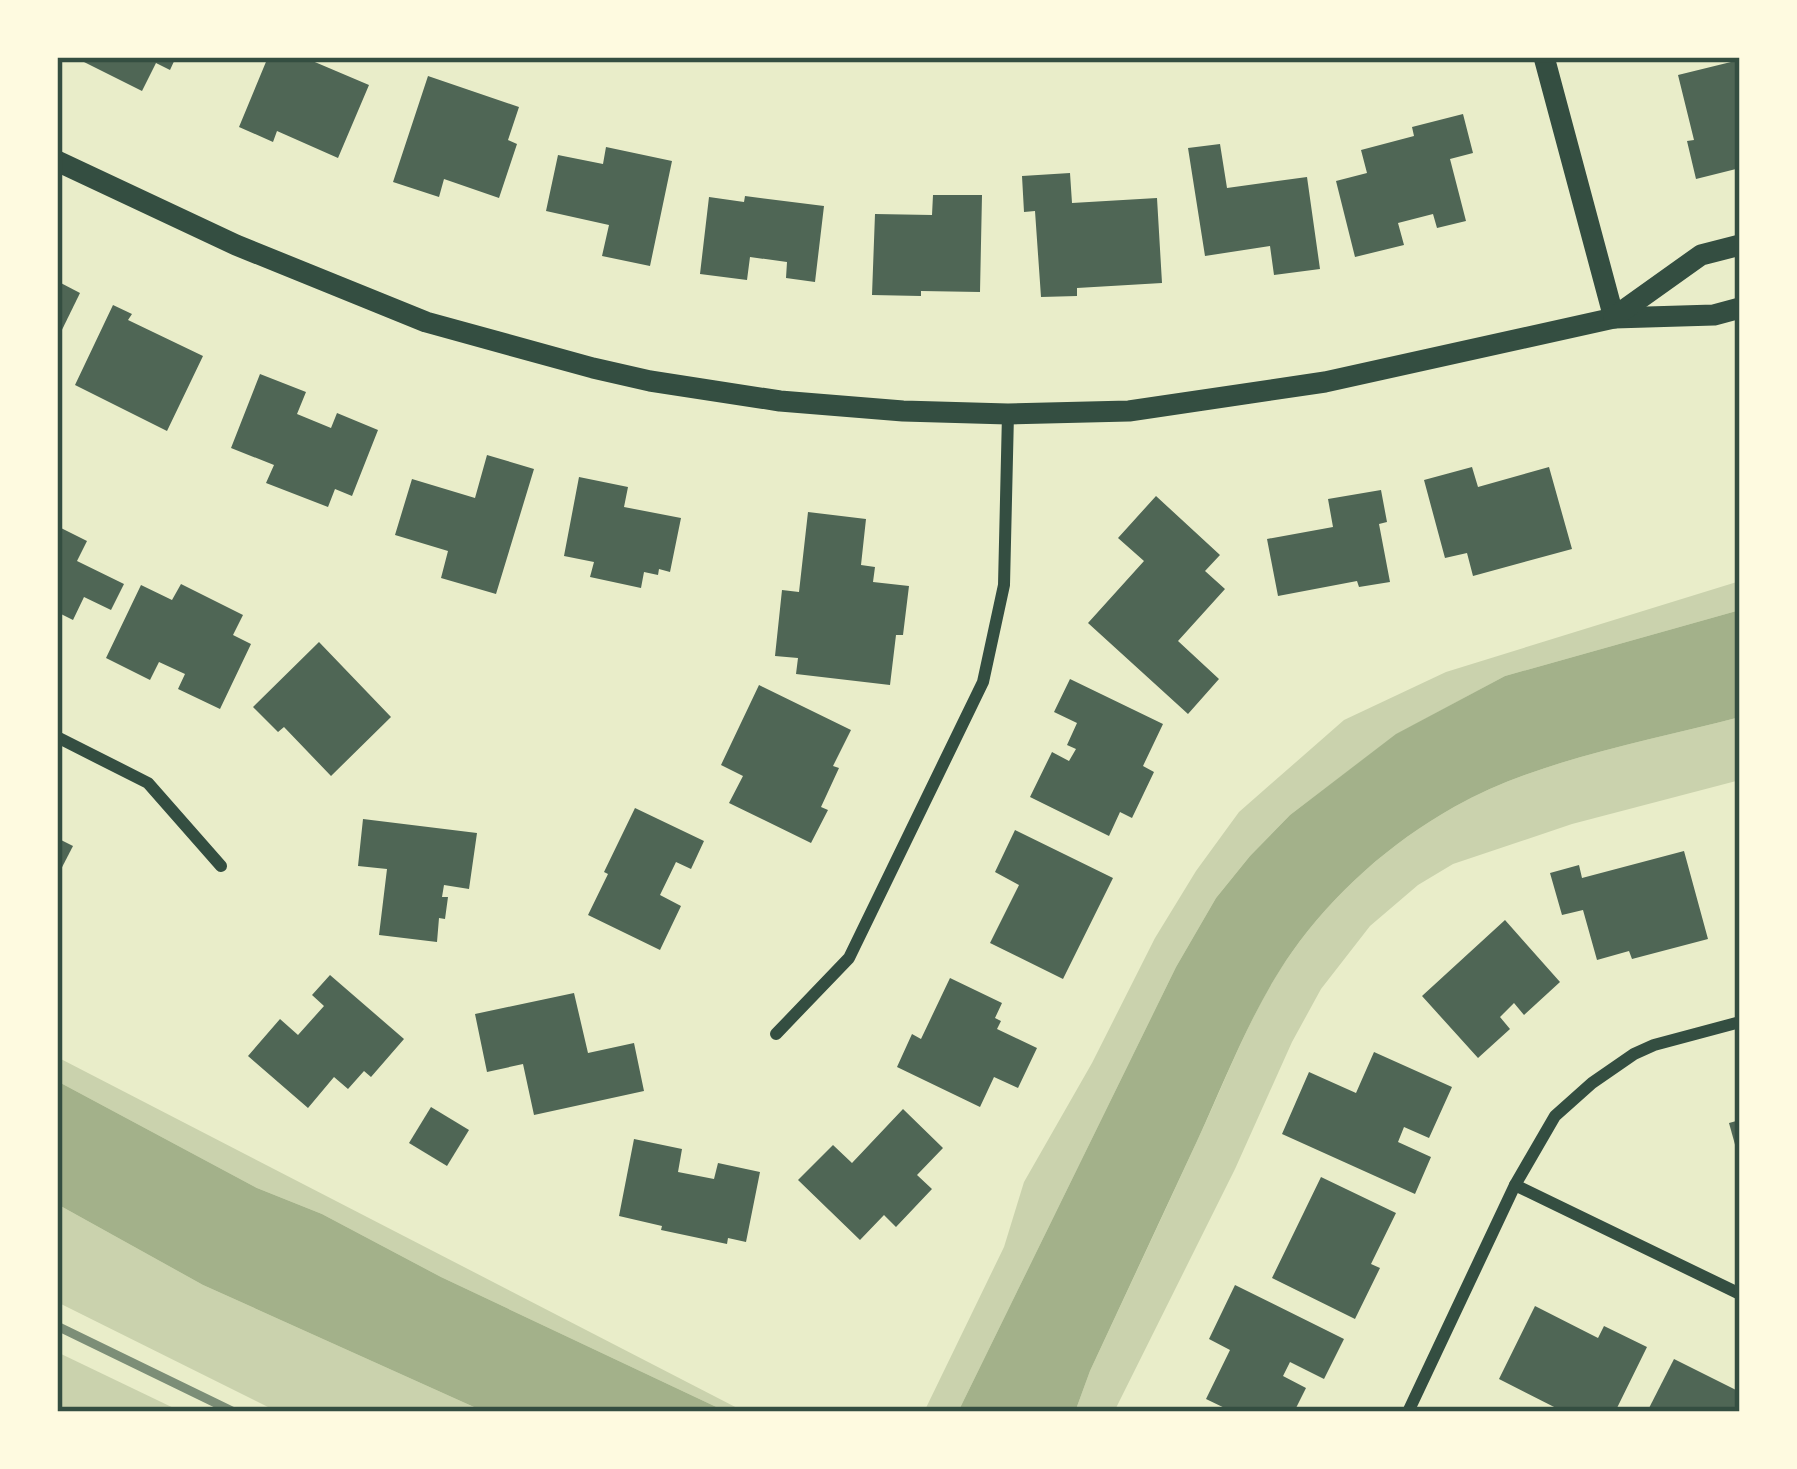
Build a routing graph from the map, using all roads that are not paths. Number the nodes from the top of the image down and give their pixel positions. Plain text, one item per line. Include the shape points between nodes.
1 (1544, 57) edge
2 (57, 161) edge
3 (1740, 245) edge
4 (1740, 308) edge
5 (1614, 318) junction
6 (1009, 414) junction
7 (57, 737) edge
8 (221, 866) dead end
9 (1740, 1022) edge
10 (776, 1034) dead end
11 (1515, 1185) junction
12 (1740, 1294) edge
13 (1408, 1412) edge

1 - 5 street
2 - 6 street via 337,288 500,345 780,401
3 - 5 street via 1701,255
4 - 5 street
5 - 6 street via 1265,392 1129,412
6 - 10 street via 1004,585 983,682 849,958
7 - 8 street via 148,783
9 - 11 street via 1643,1050 1592,1083 1555,1117
11 - 12 street
11 - 13 street

